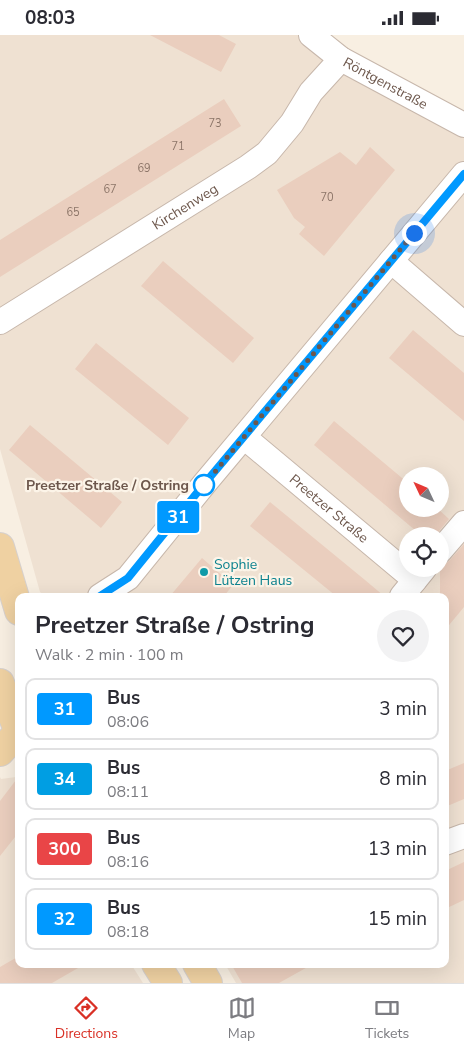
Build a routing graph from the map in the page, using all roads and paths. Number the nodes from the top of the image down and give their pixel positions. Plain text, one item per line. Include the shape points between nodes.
1 (311, 35) edge
2 (341, 59) junction
3 (464, 125) edge
4 (464, 174) edge
5 (391, 261) junction
6 (0, 322) edge
7 (464, 324) edge
8 (244, 437) junction
9 (464, 523) edge
10 (449, 540) edge
11 (0, 547) edge
12 (414, 582) edge
13 (125, 587) edge
14 (108, 593) edge
15 (15, 598) edge
16 (5, 687) edge
17 (15, 719) edge
18 (15, 736) edge
19 (0, 752) edge
20 (464, 836) edge
21 (449, 842) edge
22 (159, 968) edge
23 (199, 968) edge
24 (168, 983) edge
25 (208, 983) edge

1 - 2 street, Röntgenstraße
2 - 3 street, Röntgenstraße
2 - 6 street, Kirchenweg via 311,92 292,123 267,153
4 - 5 street
5 - 7 street
5 - 8 street
8 - 12 street, Preetzer Straße
8 - 13 street
9 - 10 street
11 - 15 main road
13 - 14 street
16 - 17 main road
18 - 19 main road
20 - 21 street
22 - 24 main road
23 - 25 main road

